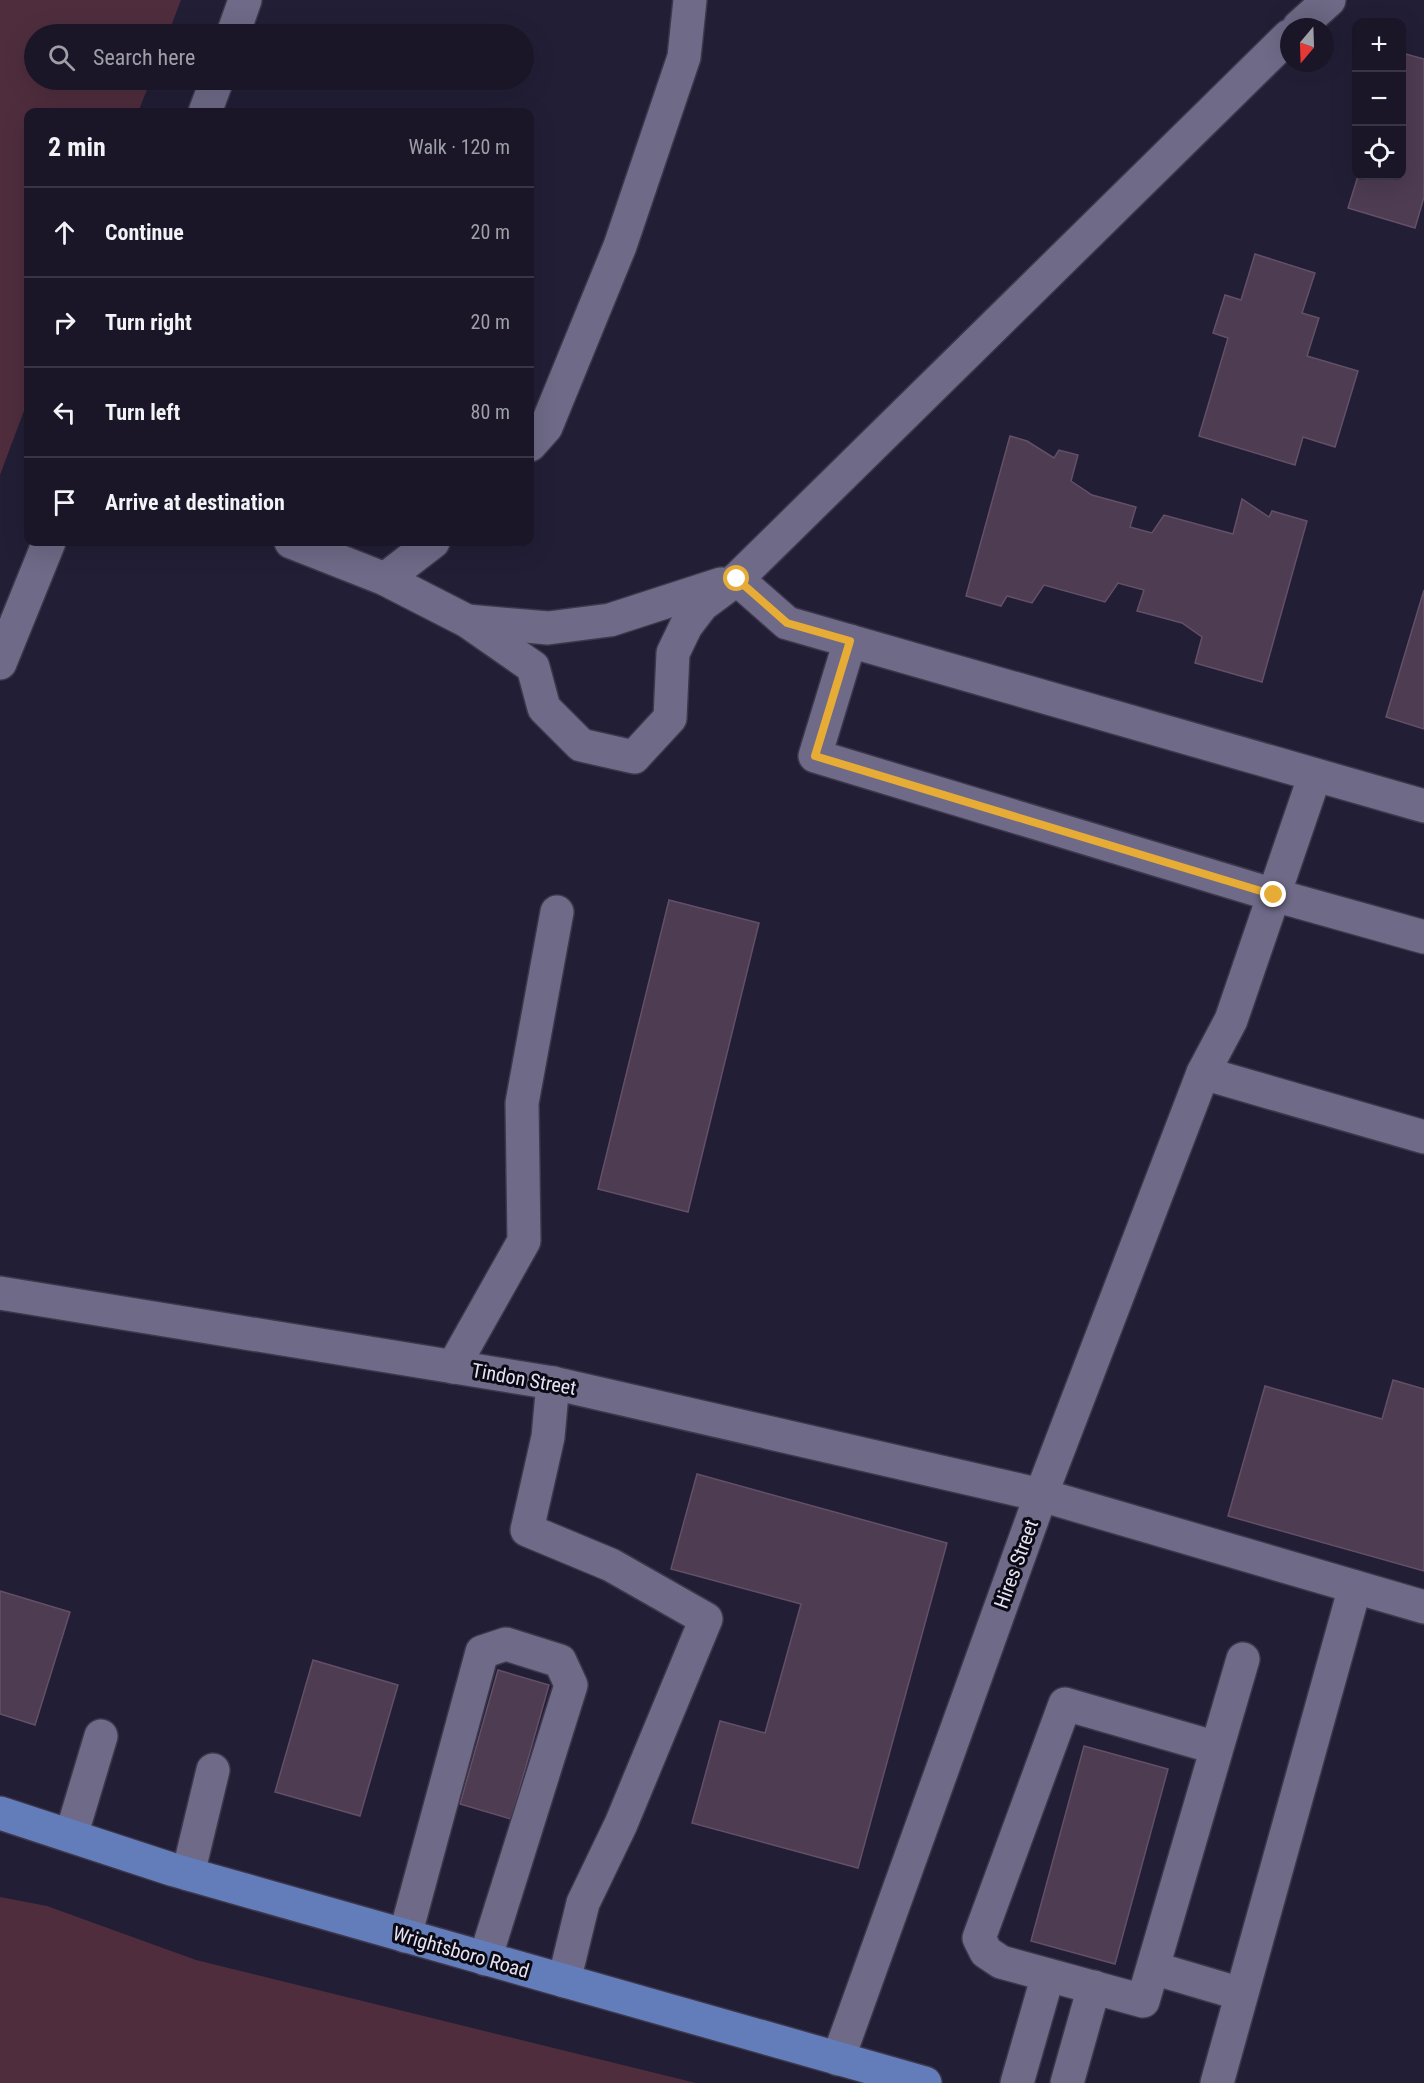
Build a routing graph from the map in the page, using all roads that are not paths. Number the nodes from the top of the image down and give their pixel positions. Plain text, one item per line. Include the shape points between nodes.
1 (245, 0) edge
2 (690, 0) edge
3 (1329, 0) edge
4 (1309, 18) edge
5 (237, 24) edge
6 (1280, 45) edge
7 (214, 90) edge
8 (207, 108) edge
9 (534, 440) edge
10 (47, 546) edge
11 (301, 546) edge
12 (428, 546) edge
13 (385, 579) junction
14 (737, 579) junction
15 (467, 621) junction
16 (850, 641) junction
17 (0, 663) edge
18 (1315, 775) junction
19 (1424, 806) edge
20 (1274, 895) junction
21 (556, 912) dead end
22 (1424, 937) edge
23 (1203, 1073) junction
24 (1424, 1137) edge
25 (0, 1293) edge
26 (453, 1367) junction
27 (553, 1383) junction
28 (1041, 1495) junction
29 (1355, 1587) junction
30 (1424, 1607) edge
31 (1243, 1659) dead end
32 (101, 1736) dead end
33 (1217, 1748) junction
34 (213, 1770) dead end
35 (0, 1813) edge
36 (71, 1836) junction
37 (189, 1874) junction
38 (405, 1936) junction
39 (485, 1959) junction
40 (1153, 1968) junction
41 (1048, 1975) junction
42 (564, 1981) junction
43 (1094, 1987) junction
44 (1241, 1994) junction
45 (838, 2059) junction
46 (925, 2083) edge
47 (1017, 2083) edge
48 (1067, 2083) edge
49 (1217, 2083) edge

1 - 5 street
2 - 9 street via 684,57 620,246 546,427
3 - 4 street
6 - 14 street
7 - 8 street
10 - 17 street
11 - 13 street
12 - 13 street
13 - 15 street
14 - 15 street via 610,620 548,628
14 - 15 street via 705,601 686,626 673,653 670,718 634,757 580,745 544,708 533,667
14 - 16 street via 787,623
16 - 18 street
16 - 20 street via 815,756
18 - 19 street
18 - 20 street, Hires Street
20 - 22 street
20 - 23 street, Hires Street via 1231,1020
21 - 26 street via 522,1102 524,1241
23 - 24 street
23 - 28 street, Hires Street
25 - 26 street, Tindon Street
26 - 27 street, Tindon Street
27 - 28 street, Tindon Street
27 - 42 street via 548,1437 527,1530 611,1565 706,1619 621,1824 583,1903
28 - 29 street, Tindon Street
28 - 45 street, Hires Street
29 - 30 street, Tindon Street
29 - 44 street
31 - 33 street
32 - 36 street
33 - 40 street
33 - 41 street via 1065,1704 979,1938 986,1952 1001,1962
34 - 37 street
35 - 36 main road, Wrightsboro Road
36 - 37 main road, Wrightsboro Road
37 - 38 main road, Wrightsboro Road
38 - 39 main road, Wrightsboro Road
38 - 39 street via 482,1652 506,1644 560,1661 571,1685
39 - 42 main road, Wrightsboro Road
40 - 43 street via 1143,2001
40 - 44 street
41 - 43 street
41 - 47 street
42 - 45 main road, Wrightsboro Road
43 - 48 street
44 - 49 street
45 - 46 main road, Wrightsboro Road

